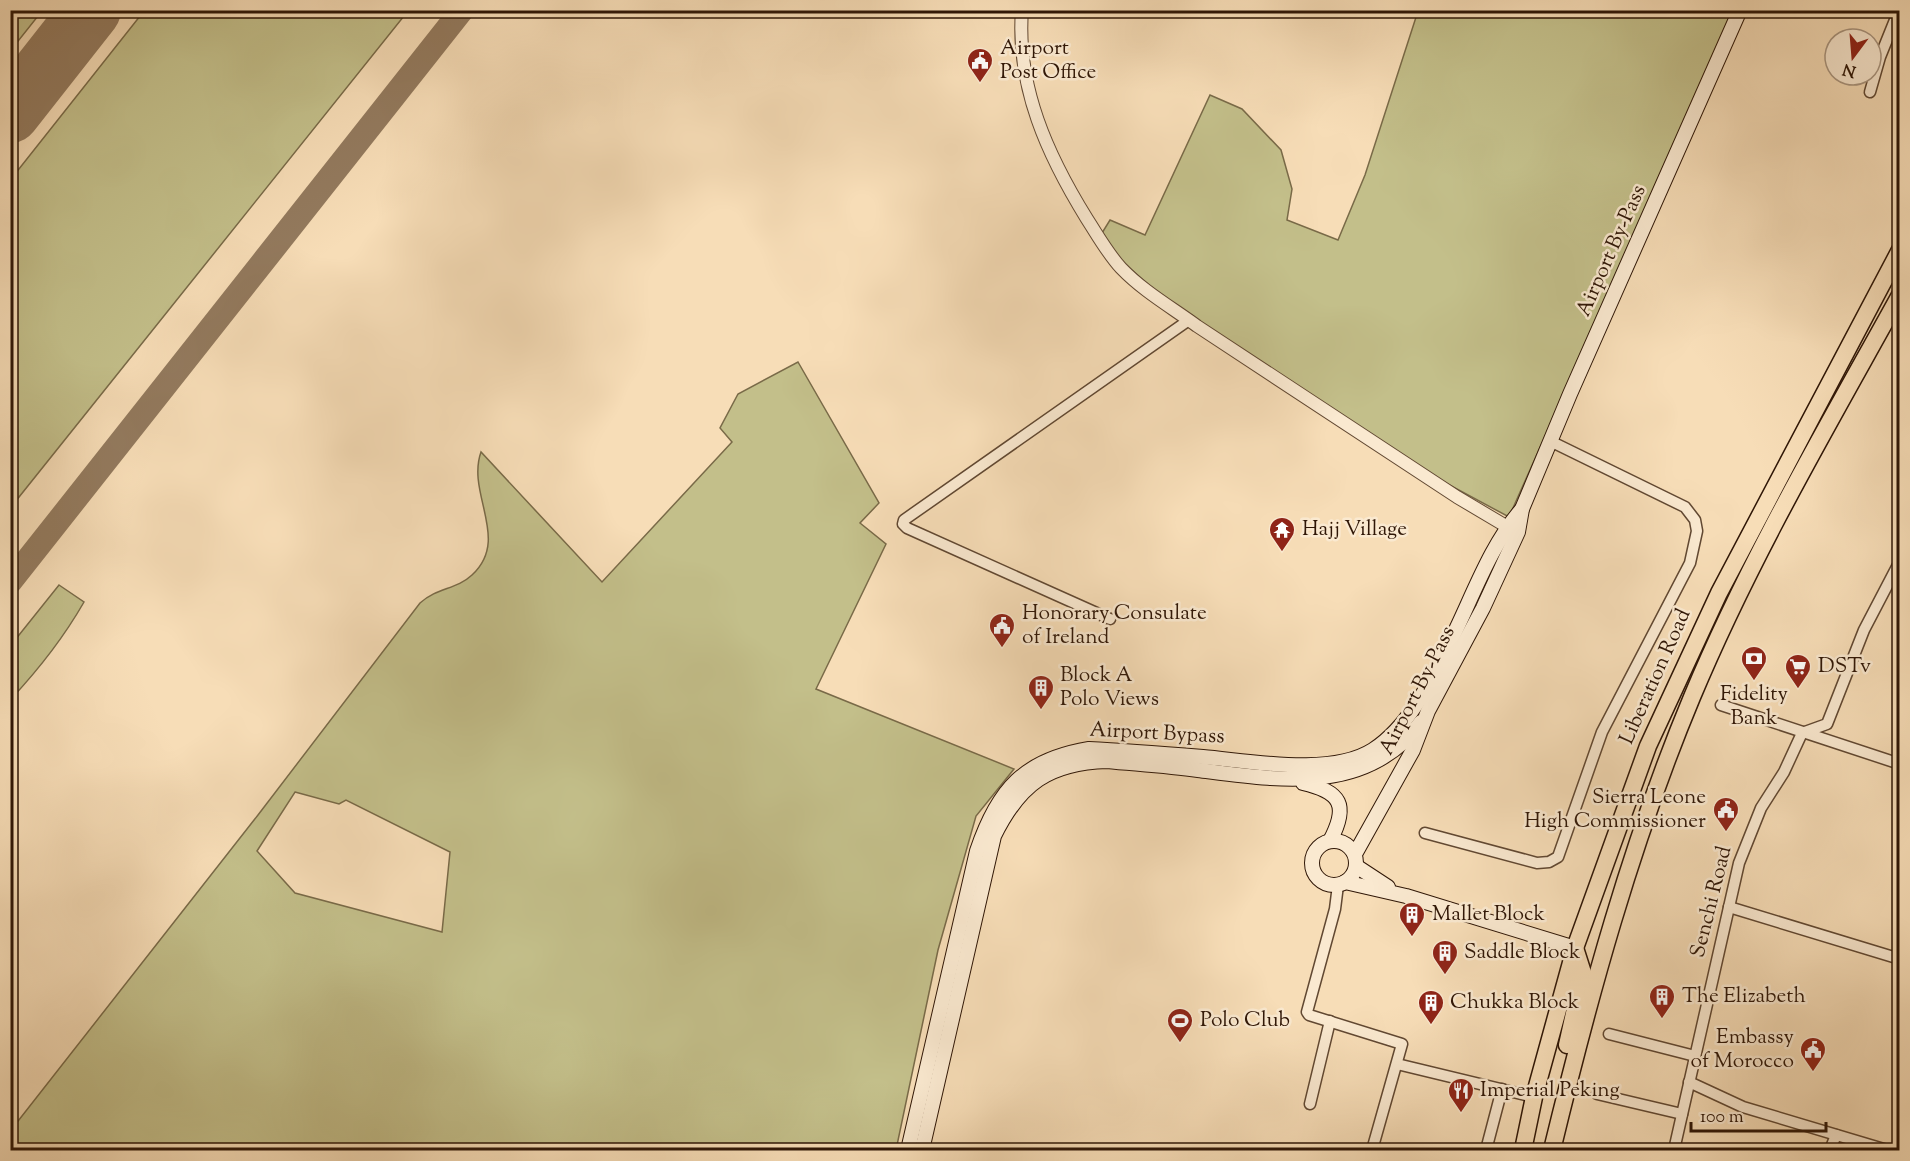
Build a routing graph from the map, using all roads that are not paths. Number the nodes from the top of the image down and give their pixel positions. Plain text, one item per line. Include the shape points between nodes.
1 (1022, 10) edge
2 (1740, 10) edge
3 (1899, 10) edge
4 (1870, 92) dead end
5 (1899, 250) edge
6 (1899, 295) edge
7 (1189, 320) junction
8 (1550, 441) junction
9 (1512, 530) junction
10 (1899, 561) edge
11 (1896, 574) edge
12 (1110, 619) dead end
13 (1720, 705) dead end
14 (1423, 707) junction
15 (1802, 733) junction
16 (1899, 764) edge
17 (1291, 780) junction
18 (1425, 833) dead end
19 (1330, 841) junction
20 (1355, 860) junction
21 (1341, 883) junction
22 (1406, 896) junction
23 (1730, 907) junction
24 (1575, 948) junction
25 (1899, 959) edge
26 (1330, 1021) junction
27 (1609, 1034) dead end
28 (1695, 1056) junction
29 (1397, 1064) junction
30 (1569, 1078) junction
31 (1689, 1082) junction
32 (1502, 1089) junction
33 (1597, 1094) dead end
34 (1534, 1097) junction
35 (1310, 1104) dead end
36 (1682, 1114) junction
37 (1836, 1135) junction
38 (908, 1150) edge
39 (922, 1150) edge
40 (1372, 1150) edge
41 (1486, 1150) edge
42 (1523, 1150) edge
43 (1552, 1150) edge
44 (1674, 1150) edge
45 (1830, 1150) edge
46 (1887, 1150) edge

1 - 7 street via 1023,72 1042,134 1060,174 1120,267
2 - 8 main road, Airport By-Pass
3 - 4 street
5 - 24 highway, Liberation Road via 1719,593 1648,746
6 - 30 highway, Liberation Road via 1768,537 1692,697 1647,815
7 - 9 street
7 - 12 street via 904,520 907,528
8 - 9 main road, Airport By-Pass
8 - 18 street via 1685,507 1695,520 1697,531 1690,563 1602,732 1558,857 1537,863
9 - 14 main road, Airport By-Pass via 1447,649
10 - 11 street
11 - 15 street via 1864,630 1827,724
13 - 15 street
14 - 17 main road, Airport Bypass via 1404,742 1374,764 1328,776
14 - 20 main road, Airport By-Pass via 1413,750
14 - 38 main road, Airport Bypass via 1371,751 1343,761 1287,764 1089,749 1058,755 1024,772 1000,800 977,851
15 - 16 street
15 - 23 street, Senchi Road via 1754,824 1739,864
17 - 19 main road via 1321,787 1336,798 1341,816
17 - 39 main road, Airport Bypass via 1125,762 1082,762 1050,772 1023,790 994,836
19 - 20 main road via 1345,844
19 - 21 main road via 1314,852 1313,871 1328,884
20 - 21 main road via 1350,878
20 - 22 main road via 1369,877
21 - 22 main road
21 - 26 street via 1307,1012
22 - 24 main road
23 - 25 street
23 - 28 street, Senchi Road
24 - 30 highway via 1583,968 1568,1036
24 - 34 highway, Liberation Road
26 - 29 street via 1402,1044
26 - 35 street
27 - 28 street
28 - 31 street, Senchi Road
29 - 32 street
29 - 40 street
30 - 43 highway, Liberation Road
31 - 36 street, Senchi Road
31 - 37 street via 1743,1107
32 - 34 street
32 - 41 street
33 - 36 street
34 - 42 highway, Liberation Road
36 - 44 street, Senchi Road
37 - 45 street
37 - 46 street

